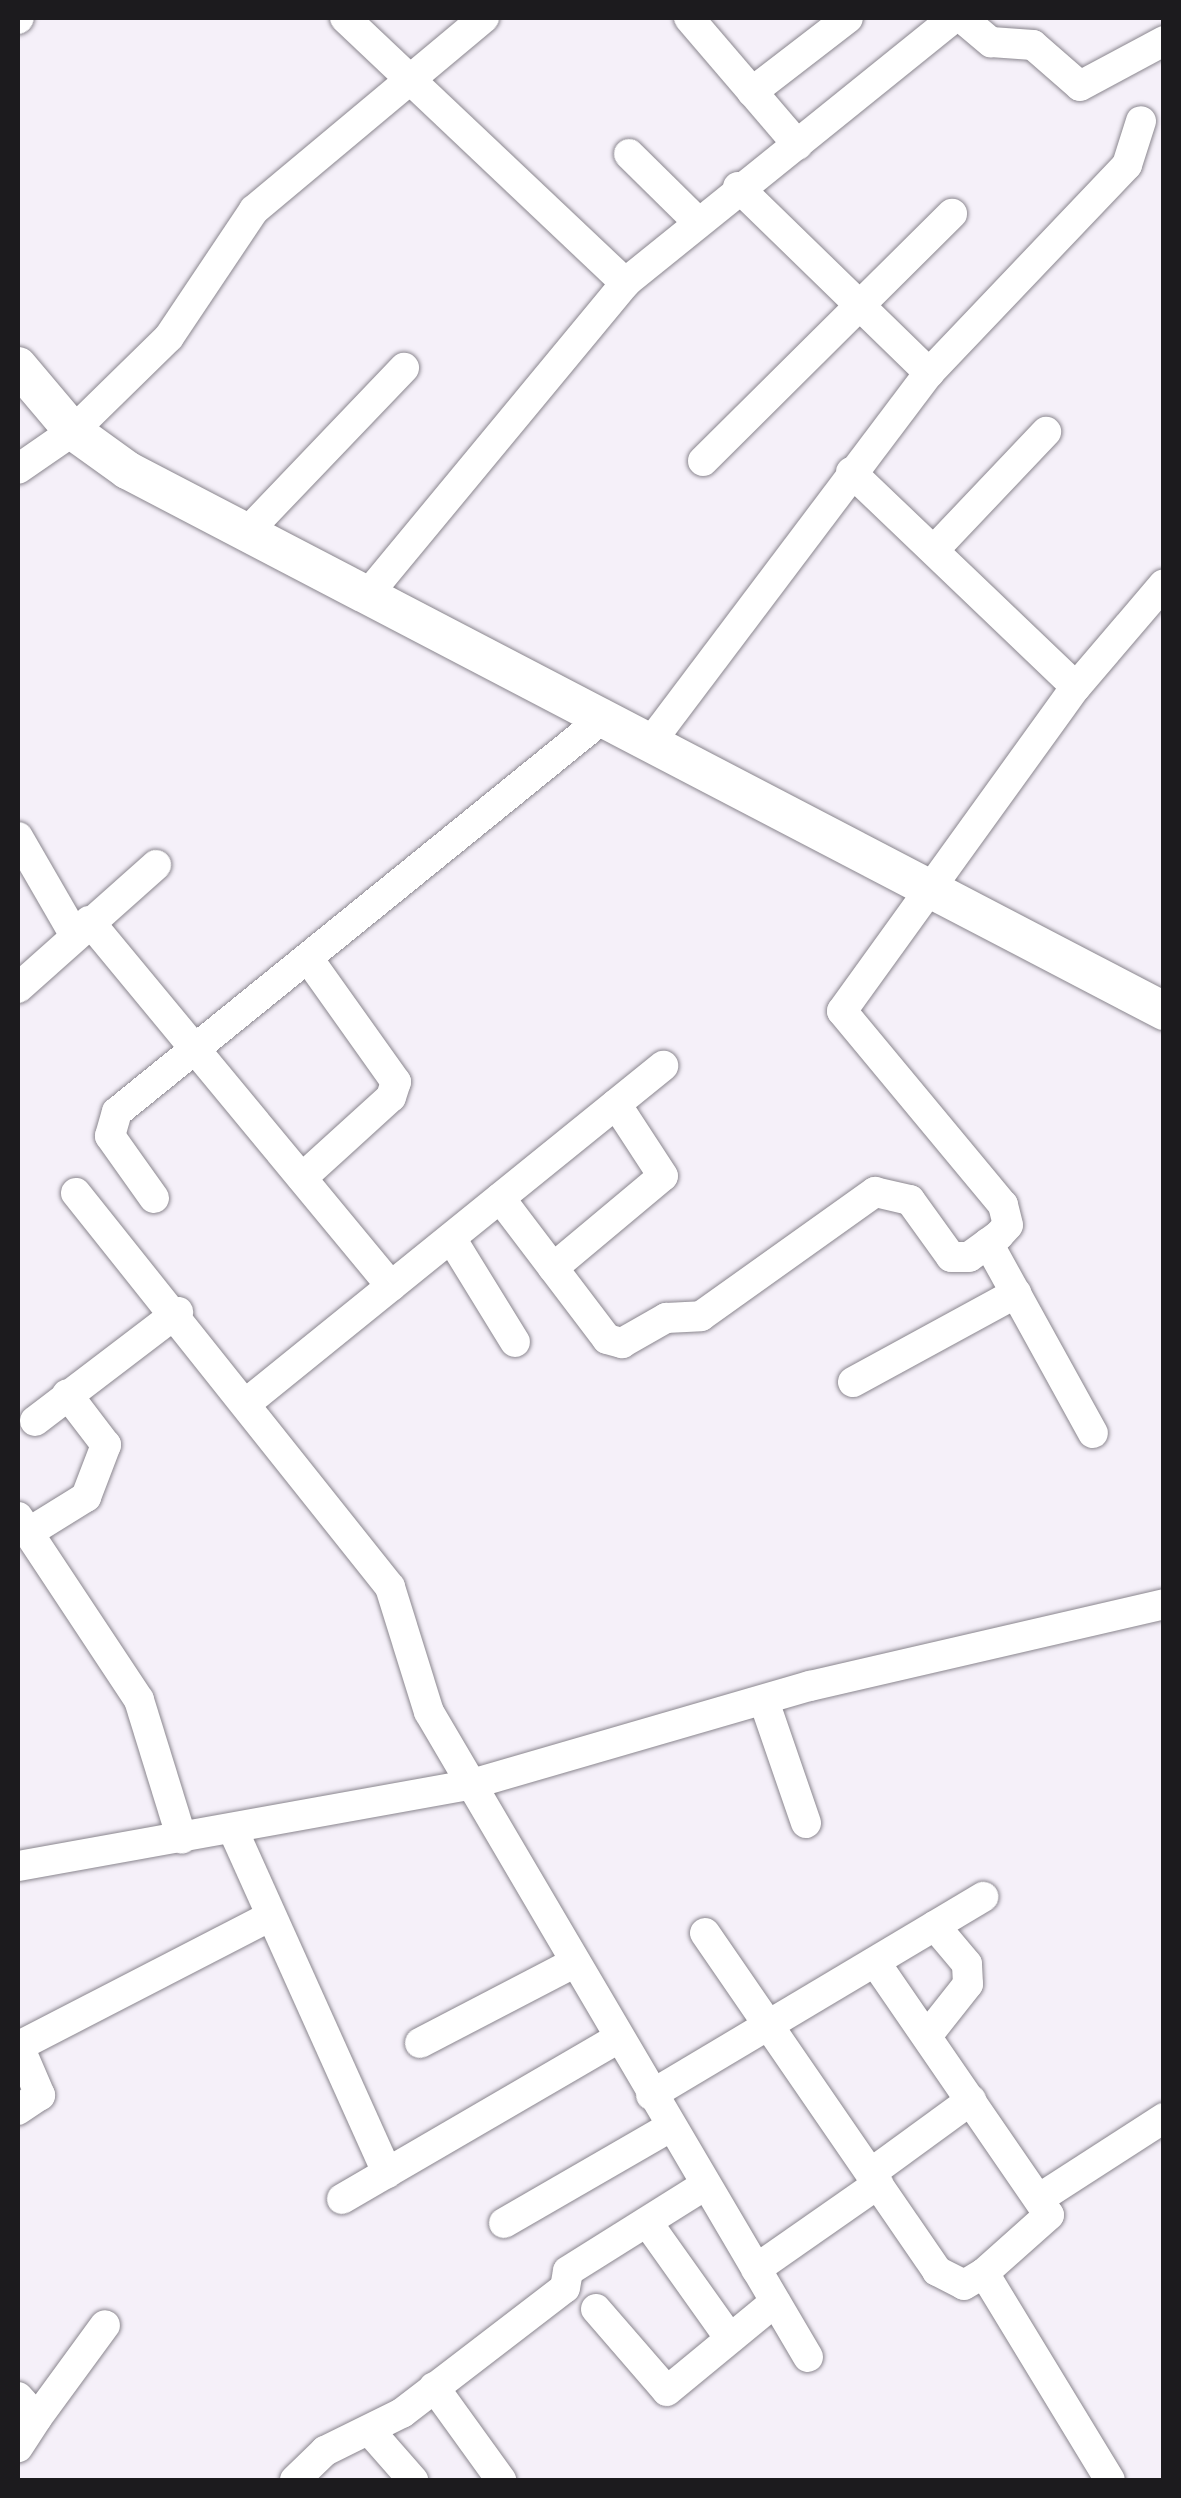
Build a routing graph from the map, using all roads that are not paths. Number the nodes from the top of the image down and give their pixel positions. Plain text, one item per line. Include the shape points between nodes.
1 (346, 18) edge
2 (484, 18) edge
3 (689, 18) edge
4 (848, 18) edge
5 (952, 18) edge
6 (962, 18) edge
7 (1164, 41) edge
8 (409, 78) junction
9 (752, 92) junction
10 (1141, 121) dead end
11 (798, 145) junction
12 (630, 154) dead end
13 (738, 187) junction
14 (952, 214) dead end
15 (697, 222) junction
16 (625, 283) junction
17 (860, 305) junction
18 (18, 366) edge
19 (404, 368) dead end
20 (929, 373) junction
21 (73, 431) junction
22 (1046, 432) dead end
23 (703, 461) dead end
24 (18, 469) edge
25 (851, 472) junction
26 (250, 530) junction
27 (934, 550) junction
28 (1164, 584) edge
29 (369, 593) junction
30 (1076, 687) junction
31 (602, 719) junction
32 (650, 743) junction
33 (18, 837) edge
34 (156, 865) dead end
35 (930, 885) junction
36 (82, 928) junction
37 (310, 961) junction
38 (18, 988) edge
39 (1164, 1011) edge
40 (198, 1053) junction
41 (663, 1066) dead end
42 (616, 1104) junction
43 (302, 1178) junction
44 (76, 1194) dead end
45 (154, 1198) dead end
46 (500, 1198) junction
47 (451, 1238) junction
48 (988, 1243) junction
49 (553, 1268) junction
50 (391, 1286) junction
51 (1016, 1293) junction
52 (178, 1312) junction
53 (515, 1342) dead end
54 (854, 1382) dead end
55 (67, 1394) junction
56 (250, 1401) junction
57 (34, 1421) dead end
58 (1093, 1433) dead end
59 (24, 1524) edge
60 (1164, 1604) edge
61 (764, 1701) junction
62 (472, 1784) junction
63 (806, 1823) dead end
64 (234, 1832) junction
65 (182, 1839) junction
66 (18, 1866) edge
67 (983, 1897) dead end
68 (269, 1916) junction
69 (935, 1926) junction
70 (706, 1933) dead end
71 (874, 1962) junction
72 (572, 1964) junction
73 (768, 2024) junction
74 (927, 2036) junction
75 (616, 2039) junction
76 (420, 2043) dead end
77 (18, 2045) edge
78 (650, 2095) junction
79 (971, 2100) junction
80 (18, 2110) edge
81 (1164, 2118) edge
82 (670, 2126) junction
83 (387, 2173) junction
84 (874, 2178) junction
85 (705, 2186) junction
86 (1040, 2198) junction
87 (342, 2199) dead end
88 (646, 2222) junction
89 (504, 2223) dead end
90 (756, 2270) junction
91 (984, 2273) junction
92 (775, 2302) junction
93 (596, 2309) dead end
94 (105, 2325) dead end
95 (730, 2339) junction
96 (808, 2357) dead end
97 (434, 2387) junction
98 (28, 2407) edge
99 (370, 2430) junction
100 (18, 2447) edge
101 (295, 2480) edge
102 (413, 2480) edge
103 (501, 2480) edge
104 (1110, 2480) edge

1 - 8 street
2 - 8 street
3 - 9 street
4 - 9 street
5 - 11 street
6 - 7 street via 991,42 1033,45 1080,86
8 - 16 street
8 - 21 street via 254,210 169,337
9 - 11 street
10 - 20 street via 1127,165
11 - 13 street
12 - 15 street
13 - 15 street
13 - 17 street
14 - 17 street
15 - 16 street
16 - 29 street
17 - 20 street
17 - 23 street
18 - 21 main road
19 - 26 street
20 - 25 street
21 - 24 street
21 - 26 main road via 127,470
22 - 27 street
25 - 27 street
25 - 32 street
26 - 29 main road
27 - 30 street
28 - 30 street
29 - 31 main road
30 - 35 street
31 - 32 main road
31 - 37 street
32 - 35 main road
33 - 36 street
34 - 36 street
35 - 39 main road
35 - 48 street via 842,1011 1003,1205 1008,1225
36 - 38 street
36 - 40 street
37 - 40 street
37 - 43 street via 396,1082 391,1098
40 - 43 street
40 - 45 street via 108,1122
41 - 42 street
42 - 46 street
42 - 49 street via 663,1176
43 - 50 street
44 - 52 street
46 - 47 street
46 - 49 street
47 - 50 street
47 - 53 street
48 - 49 street via 951,1257 910,1200 876,1192 700,1316 666,1318 622,1343 607,1339
48 - 51 street
50 - 56 street
51 - 54 street
51 - 58 street
52 - 55 street
52 - 56 street
55 - 57 street
55 - 59 street via 106,1445 86,1497
56 - 62 street via 390,1587 429,1712
59 - 65 street via 152,1725
60 - 61 street
61 - 62 street
61 - 63 street
62 - 64 street
62 - 72 street
64 - 65 street
64 - 68 street
65 - 66 street
67 - 69 street
68 - 77 street
68 - 83 street
69 - 71 street
69 - 74 street via 966,1964 968,1984
70 - 73 street
71 - 73 street
71 - 74 street
72 - 75 street
72 - 76 street
73 - 78 street
73 - 84 street
74 - 79 street
75 - 78 street
75 - 83 street
77 - 80 street via 40,2095
78 - 82 street
79 - 84 street
79 - 86 street
81 - 86 street
82 - 85 street
82 - 89 street
83 - 87 street
84 - 90 street
84 - 91 street via 946,2280 964,2285
85 - 88 street
85 - 90 street
86 - 91 street via 1046,2224
88 - 95 street
88 - 97 street via 568,2271 565,2288
90 - 92 street
91 - 104 street
92 - 95 street
92 - 96 street
93 - 95 street via 667,2391
94 - 98 street
97 - 99 street
97 - 103 street
98 - 100 street
99 - 101 street via 325,2451
99 - 102 street

